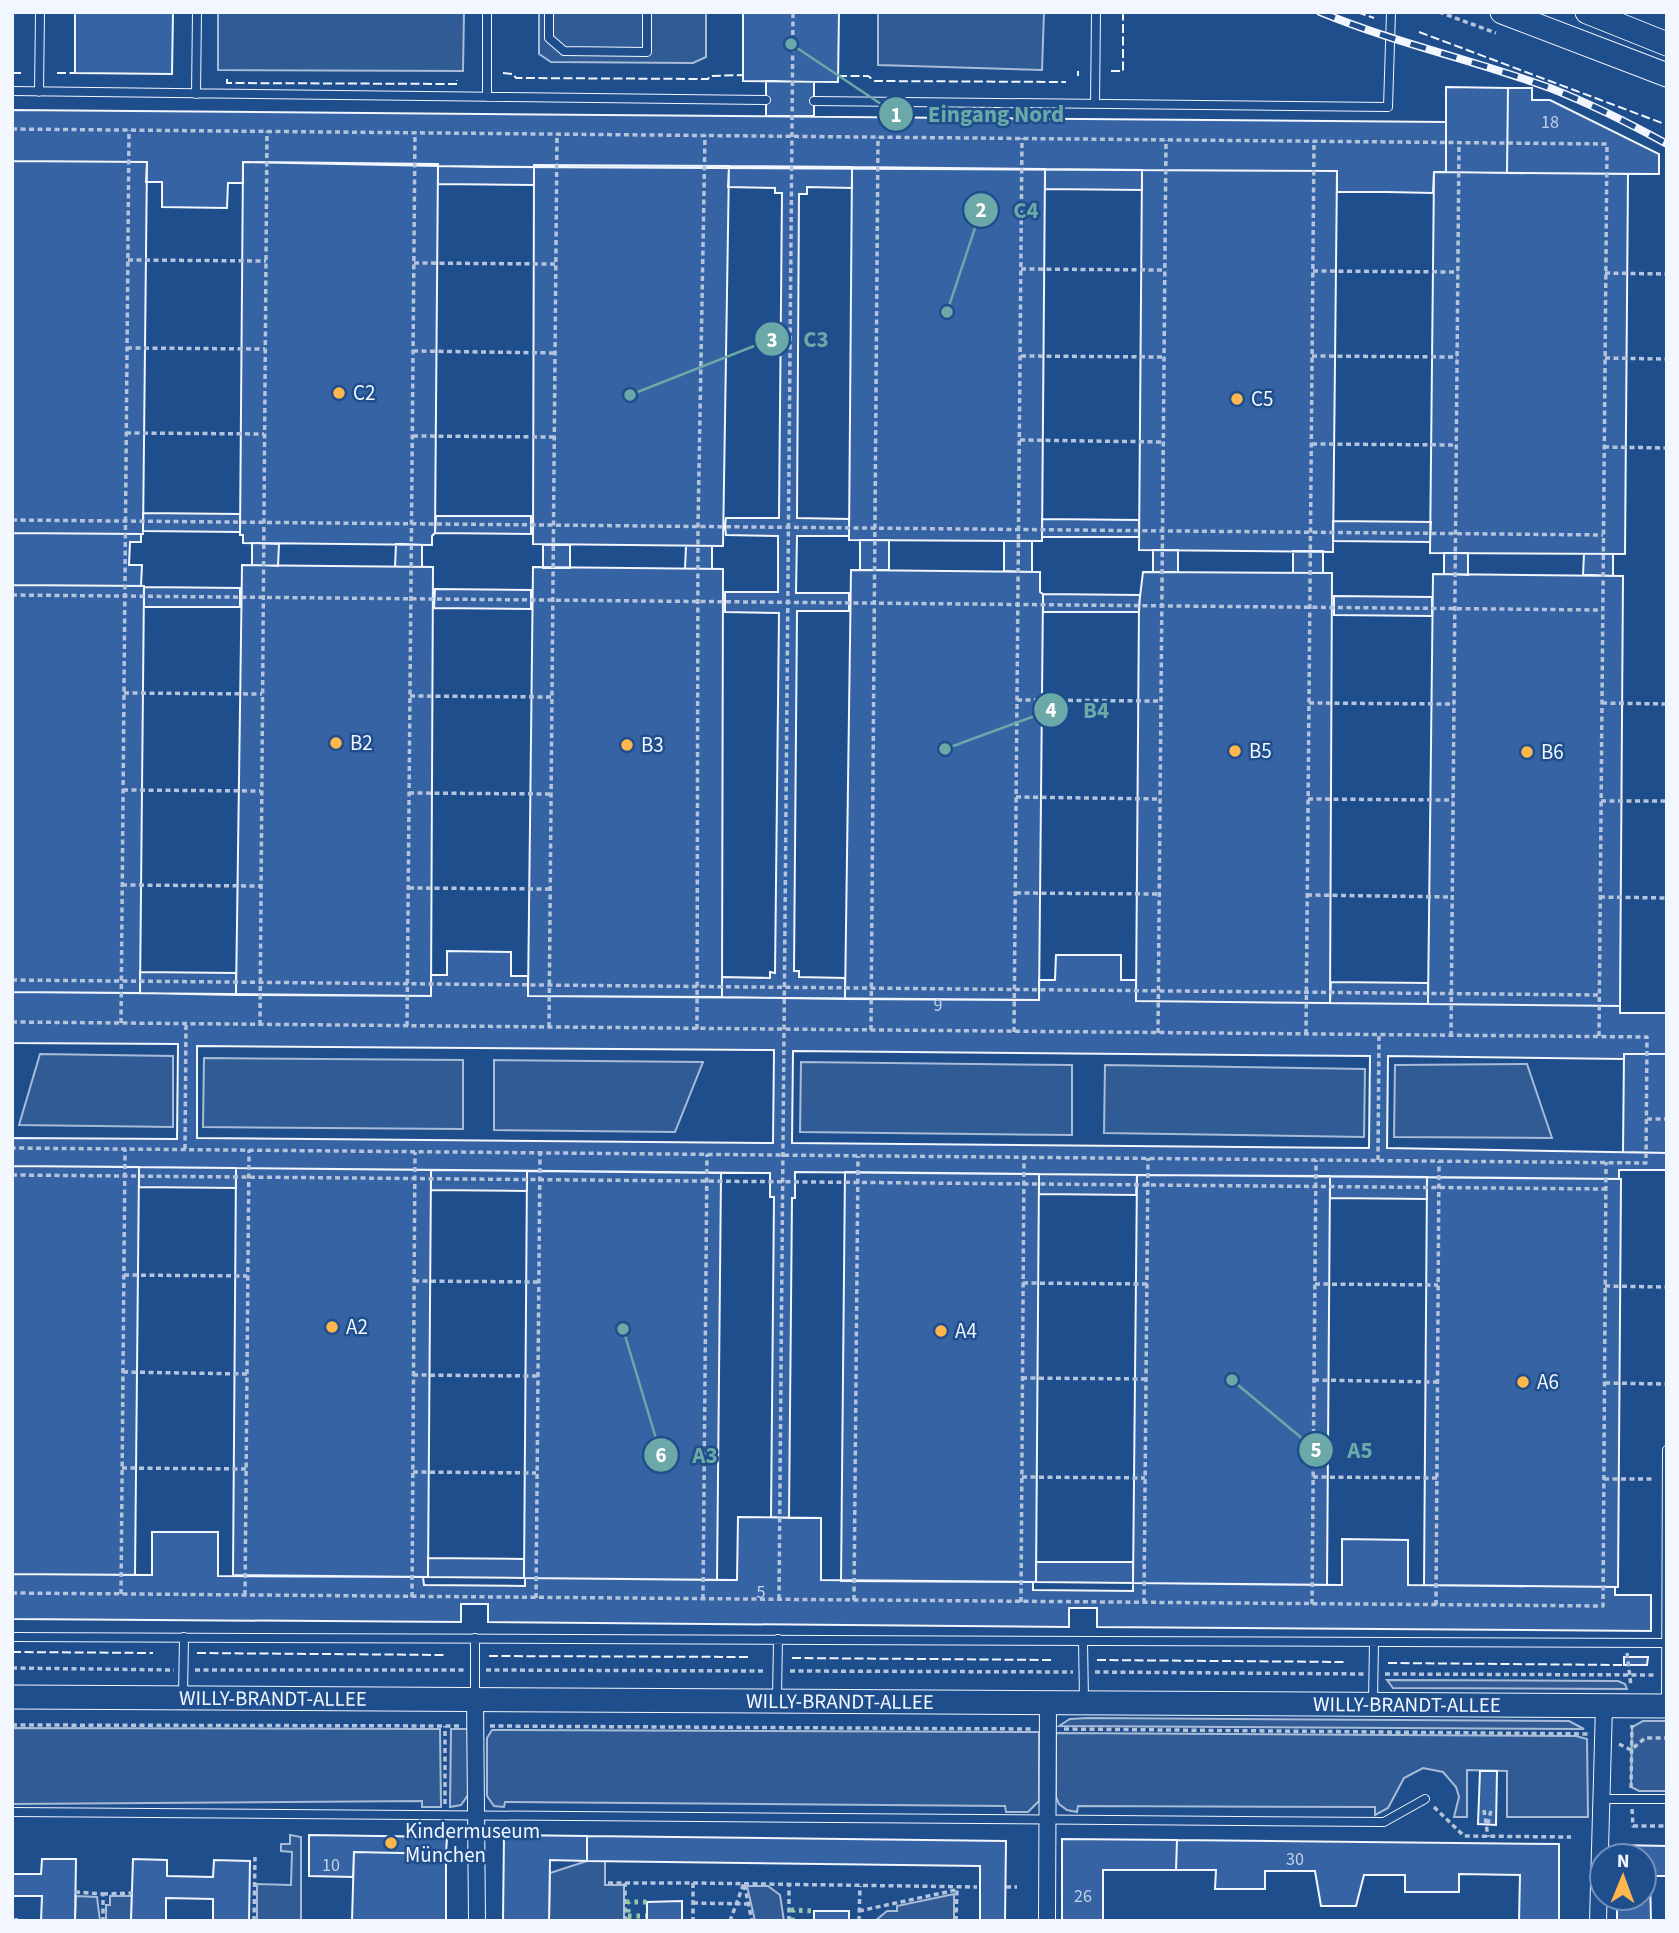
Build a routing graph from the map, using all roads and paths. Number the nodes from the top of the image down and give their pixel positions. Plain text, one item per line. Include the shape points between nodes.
1 (40, 12) edge
2 (197, 12) edge
3 (487, 12) edge
4 (549, 12) edge
5 (647, 12) edge
6 (793, 12) edge
7 (1096, 12) edge
8 (1391, 12) edge
9 (1502, 12) edge
10 (1587, 12) edge
11 (1667, 44) edge
12 (1667, 75) edge
13 (12, 92) edge
14 (39, 92) junction
15 (196, 94) junction
16 (487, 97) junction
17 (766, 100) dead end
18 (814, 101) dead end
19 (1095, 104) junction
20 (12, 129) edge
21 (129, 130) junction
22 (267, 131) junction
23 (415, 132) junction
24 (557, 134) junction
25 (705, 135) junction
26 (792, 136) junction
27 (878, 137) junction
28 (1023, 138) junction
29 (1166, 140) junction
30 (1314, 141) junction
31 (1459, 142) junction
32 (128, 260) junction
33 (266, 261) junction
34 (414, 263) junction
35 (556, 264) junction
36 (1021, 269) junction
37 (1165, 270) junction
38 (1313, 271) junction
39 (1458, 272) junction
40 (1605, 273) junction
41 (1667, 274) edge
42 (127, 348) junction
43 (265, 349) junction
44 (413, 351) junction
45 (555, 353) junction
46 (1021, 355) junction
47 (1312, 356) junction
48 (1164, 357) junction
49 (1457, 357) junction
50 (1605, 358) junction
51 (1667, 359) edge
52 (126, 433) junction
53 (265, 434) junction
54 (413, 436) junction
55 (554, 438) junction
56 (1020, 440) junction
57 (1163, 442) junction
58 (1312, 444) junction
59 (1456, 445) junction
60 (1604, 447) junction
61 (1667, 448) edge
62 (12, 520) edge
63 (125, 521) junction
64 (264, 522) junction
65 (412, 524) junction
66 (554, 525) junction
67 (698, 526) junction
68 (788, 527) junction
69 (875, 528) junction
70 (1019, 529) junction
71 (1162, 531) junction
72 (1311, 532) junction
73 (1455, 534) junction
74 (1603, 535) junction
75 (12, 595) edge
76 (125, 596) junction
77 (263, 597) junction
78 (411, 598) junction
79 (553, 600) junction
80 (698, 601) junction
81 (788, 602) junction
82 (874, 603) junction
83 (1018, 604) junction
84 (1162, 606) junction
85 (1310, 607) junction
86 (1455, 608) junction
87 (1602, 610) junction
88 (124, 693) junction
89 (262, 694) junction
90 (410, 696) junction
91 (552, 697) junction
92 (1017, 700) junction
93 (1161, 701) junction
94 (1309, 702) junction
95 (1602, 703) junction
96 (1454, 704) junction
97 (1667, 704) edge
98 (123, 790) junction
99 (262, 791) junction
100 (409, 793) junction
101 (551, 794) junction
102 (1016, 797) junction
103 (1160, 799) junction
104 (1308, 799) junction
105 (1453, 800) junction
106 (1601, 801) junction
107 (1667, 801) edge
108 (122, 886) junction
109 (261, 886) junction
110 (409, 888) junction
111 (551, 889) junction
112 (1016, 893) junction
113 (1159, 894) junction
114 (1307, 895) junction
115 (1452, 897) junction
116 (1600, 897) junction
117 (1667, 898) edge
118 (12, 980) edge
119 (121, 981) junction
120 (260, 982) junction
121 (408, 984) junction
122 (550, 985) junction
123 (697, 986) junction
124 (784, 987) junction
125 (871, 988) junction
126 (1015, 989) junction
127 (1158, 990) junction
128 (1307, 992) junction
129 (1451, 993) junction
130 (1599, 995) junction
131 (12, 1022) edge
132 (121, 1023) junction
133 (186, 1024) junction
134 (260, 1025) junction
135 (407, 1026) junction
136 (549, 1027) junction
137 (697, 1029) junction
138 (784, 1030) junction
139 (871, 1030) junction
140 (1014, 1032) junction
141 (1158, 1033) junction
142 (1306, 1034) junction
143 (1379, 1035) junction
144 (1451, 1036) junction
145 (1599, 1037) junction
146 (1647, 1119) junction
147 (1667, 1119) edge
148 (12, 1148) edge
149 (125, 1149) junction
150 (185, 1149) junction
151 (249, 1150) junction
152 (415, 1152) junction
153 (540, 1153) junction
154 (707, 1154) junction
155 (783, 1155) junction
156 (858, 1156) junction
157 (1024, 1157) junction
158 (1148, 1158) junction
159 (1316, 1160) junction
160 (1378, 1160) junction
161 (1439, 1161) junction
162 (1606, 1162) junction
163 (12, 1175) edge
164 (125, 1176) junction
165 (248, 1177) junction
166 (415, 1179) junction
167 (540, 1180) junction
168 (707, 1181) junction
169 (782, 1182) junction
170 (857, 1183) junction
171 (1024, 1184) junction
172 (1148, 1185) junction
173 (1316, 1187) junction
174 (1439, 1188) junction
175 (1606, 1189) junction
176 (124, 1275) junction
177 (248, 1276) junction
178 (414, 1281) junction
179 (539, 1282) junction
180 (1023, 1283) junction
181 (1147, 1284) junction
182 (1315, 1284) junction
183 (1438, 1284) junction
184 (1605, 1286) junction
185 (1667, 1286) edge
186 (123, 1372) junction
187 (247, 1374) junction
188 (413, 1375) junction
189 (538, 1376) junction
190 (1023, 1378) junction
191 (1146, 1379) junction
192 (1314, 1380) junction
193 (1437, 1382) junction
194 (1605, 1383) junction
195 (1667, 1384) edge
196 (1667, 1450) edge
197 (122, 1468) junction
198 (246, 1469) junction
199 (412, 1472) junction
200 (537, 1473) junction
201 (1021, 1476) junction
202 (1313, 1477) junction
203 (1145, 1478) junction
204 (1437, 1478) junction
205 (1604, 1479) junction
206 (1667, 1479) edge
207 (12, 1594) edge
208 (121, 1594) junction
209 (245, 1595) junction
210 (411, 1597) junction
211 (536, 1598) junction
212 (704, 1599) junction
213 (779, 1600) junction
214 (853, 1600) junction
215 (1021, 1602) junction
216 (1144, 1603) junction
217 (1312, 1604) junction
218 (1436, 1605) junction
219 (12, 1637) edge
220 (184, 1637) junction
221 (475, 1638) junction
222 (778, 1639) junction
223 (1083, 1641) junction
224 (1374, 1642) junction
225 (1665, 1643) edge
226 (1627, 1657) dead end
227 (12, 1668) edge
228 (183, 1670) junction
229 (475, 1670) junction
230 (778, 1671) junction
231 (1084, 1672) junction
232 (1373, 1674) junction
233 (1631, 1675) junction
234 (1666, 1676) edge
235 (183, 1696) junction
236 (12, 1697) edge
237 (475, 1698) junction
238 (777, 1700) junction
239 (1048, 1702) junction
240 (1084, 1702) junction
241 (1373, 1704) junction
242 (1604, 1706) junction
243 (1631, 1706) junction
244 (1666, 1706) edge
245 (12, 1725) edge
246 (445, 1726) junction
247 (476, 1726) junction
248 (1667, 1738) edge
249 (1631, 1750) junction
250 (1425, 1799) joint
251 (1601, 1799) junction
252 (1631, 1799) junction
253 (1667, 1799) edge
254 (445, 1809) dead end
255 (1484, 1810) dead end
256 (1490, 1810) dead end
257 (12, 1812) edge
258 (477, 1816) junction
259 (1048, 1819) junction
260 (1488, 1826) junction
261 (1667, 1826) edge
262 (1488, 1837) junction
263 (1571, 1837) dead end
264 (255, 1857) dead end
265 (608, 1883) dead end
266 (625, 1883) junction
267 (693, 1883) junction
268 (744, 1883) junction
269 (789, 1885) junction
270 (860, 1886) junction
271 (977, 1887) dead end
272 (1006, 1887) dead end
273 (1017, 1887) dead end
274 (957, 1888) junction
275 (75, 1892) dead end
276 (132, 1893) dead end
277 (103, 1894) junction
278 (693, 1903) junction
279 (736, 1904) junction
280 (748, 1904) junction
281 (859, 1911) junction
282 (103, 1921) edge
283 (254, 1921) edge
284 (477, 1921) edge
285 (625, 1921) edge
286 (693, 1921) edge
287 (730, 1921) edge
288 (752, 1921) edge
289 (789, 1921) edge
290 (859, 1921) edge
291 (956, 1921) edge
292 (1047, 1921) edge
293 (1598, 1921) edge

1 - 14 lane
2 - 15 lane
3 - 16 lane
4 - 5 lane via 549,38 564,51 647,52
6 - 26 path
7 - 19 lane
8 - 19 lane via 1388,107
9 - 12 main road
10 - 11 main road
13 - 14 lane
14 - 15 lane
15 - 16 lane
16 - 17 lane
18 - 19 lane
20 - 21 path
21 - 22 path
21 - 32 path
22 - 23 path
22 - 33 path
23 - 24 path
23 - 34 path
24 - 25 path
24 - 35 path
25 - 26 path
25 - 67 path
26 - 27 path
26 - 68 path
27 - 28 path
27 - 69 path
28 - 29 path
28 - 36 path
29 - 30 path
29 - 37 path
30 - 31 path
30 - 38 path
31 - 39 path
31 - 40 path via 1607,144
32 - 33 path
32 - 42 path
33 - 43 path
34 - 35 path
34 - 44 path
35 - 45 path
36 - 37 path
36 - 46 path
37 - 48 path
38 - 39 path
38 - 47 path
39 - 49 path
40 - 41 path
40 - 50 path
42 - 43 path
42 - 52 path
43 - 53 path
44 - 45 path
44 - 54 path
45 - 55 path
46 - 48 path
46 - 56 path
47 - 49 path
47 - 58 path
48 - 57 path
49 - 59 path
50 - 51 path
50 - 60 path
52 - 53 path
52 - 63 path
53 - 64 path
54 - 55 path
54 - 65 path
55 - 66 path
56 - 57 path
56 - 70 path
57 - 71 path
58 - 59 path
58 - 72 path
59 - 73 path
60 - 61 path
60 - 74 path
62 - 63 path
63 - 64 path
63 - 76 path
64 - 65 path
64 - 77 path
65 - 66 path
65 - 78 path
66 - 67 path
66 - 79 path
67 - 68 path
67 - 80 path
68 - 69 path
68 - 81 path
69 - 70 path
69 - 82 path
70 - 71 path
70 - 83 path
71 - 72 path
71 - 84 path
72 - 73 path
72 - 85 path
73 - 74 path
73 - 86 path
74 - 87 path
75 - 76 path
76 - 77 path
76 - 88 path
77 - 78 path
77 - 89 path
78 - 79 path
78 - 90 path
79 - 80 path
79 - 91 path
80 - 81 path
80 - 123 path
81 - 82 path
81 - 124 path
82 - 83 path
82 - 125 path
83 - 84 path
83 - 92 path
84 - 85 path
84 - 93 path
85 - 86 path
85 - 94 path
86 - 87 path
86 - 96 path
87 - 95 path
88 - 89 path
88 - 98 path
89 - 99 path
90 - 91 path
90 - 100 path
91 - 101 path
92 - 93 path
92 - 102 path
93 - 103 path
94 - 96 path
94 - 104 path
95 - 97 path
95 - 106 path
96 - 105 path
98 - 99 path
98 - 108 path
99 - 109 path
100 - 101 path
100 - 110 path
101 - 111 path
102 - 103 path
102 - 112 path
103 - 113 path
104 - 105 path
104 - 114 path
105 - 115 path
106 - 107 path
106 - 116 path
108 - 109 path
108 - 119 path
109 - 120 path
110 - 111 path
110 - 121 path
111 - 122 path
112 - 113 path
112 - 126 path
113 - 127 path
114 - 115 path
114 - 128 path
115 - 129 path
116 - 117 path
116 - 130 path
118 - 119 path
119 - 120 path
119 - 132 path
120 - 121 path
120 - 134 path
121 - 122 path
121 - 135 path
122 - 123 path
122 - 136 path
123 - 124 path
123 - 137 path
124 - 125 path
124 - 138 path
125 - 126 path
125 - 139 path
126 - 127 path
126 - 140 path
127 - 128 path
127 - 141 path
128 - 129 path
128 - 142 path
129 - 130 path
129 - 144 path
130 - 145 path
131 - 132 path
132 - 133 path
133 - 134 path
133 - 150 path
134 - 135 path
135 - 136 path
136 - 137 path
137 - 138 path
138 - 139 path
138 - 155 path
139 - 140 path
140 - 141 path
141 - 142 path
142 - 143 path
143 - 144 path
143 - 160 path
144 - 145 path
145 - 146 path via 1647,1037
146 - 147 path
146 - 162 path via 1646,1163
148 - 149 path
149 - 150 path
149 - 164 path
150 - 151 path
151 - 152 path
151 - 165 path
152 - 153 path
152 - 166 path
153 - 154 path
153 - 167 path
154 - 155 path
154 - 168 path
155 - 156 path
155 - 169 path
156 - 157 path
156 - 170 path
157 - 158 path
157 - 171 path
158 - 159 path
158 - 172 path
159 - 160 path
159 - 173 path
160 - 161 path
161 - 162 path
161 - 174 path
162 - 175 path
163 - 164 path
164 - 165 path
164 - 176 path
165 - 166 path
165 - 177 path
166 - 167 path
166 - 178 path
167 - 168 path
167 - 179 path
168 - 169 path
168 - 212 path
169 - 170 path
169 - 213 path
170 - 171 path
170 - 214 path
171 - 172 path
171 - 180 path
172 - 173 path
172 - 181 path
173 - 174 path
173 - 182 path
174 - 175 path
174 - 183 path
175 - 184 path
176 - 177 path
176 - 186 path
177 - 187 path
178 - 179 path
178 - 188 path
179 - 189 path
180 - 181 path
180 - 190 path
181 - 191 path
182 - 183 path
182 - 192 path
183 - 193 path
184 - 185 path
184 - 194 path
186 - 187 path
186 - 197 path
187 - 198 path
188 - 189 path
188 - 199 path
189 - 200 path
190 - 191 path
190 - 201 path
191 - 203 path
192 - 193 path
192 - 202 path
193 - 204 path
194 - 195 path
194 - 205 path
196 - 206 lane
197 - 198 path
197 - 208 path
198 - 209 path
199 - 200 path
199 - 210 path
200 - 211 path
201 - 203 path
201 - 215 path
202 - 204 path
202 - 217 path
203 - 216 path
204 - 218 path
205 - 206 path
205 - 218 path via 1603,1606
206 - 225 lane
207 - 208 path
208 - 209 path
209 - 210 path
210 - 211 path
211 - 212 path
212 - 213 path
213 - 214 path
214 - 215 path
215 - 216 path
216 - 217 path
217 - 218 path
219 - 220 lane
220 - 221 lane
220 - 228 lane
221 - 222 lane
221 - 229 lane
222 - 223 lane
222 - 230 lane
223 - 224 lane
223 - 231 lane
224 - 225 lane
224 - 232 lane
225 - 234 lane
226 - 233 path
227 - 228 path
228 - 229 path
228 - 235 lane
229 - 230 path
229 - 237 lane
230 - 231 path
230 - 238 lane
231 - 232 path
231 - 240 lane
232 - 233 path
232 - 241 lane
233 - 234 path
233 - 243 path
234 - 244 lane
235 - 236 main road, WILLY-BRANDT-ALLEE
235 - 237 main road, WILLY-BRANDT-ALLEE
237 - 238 main road, WILLY-BRANDT-ALLEE
237 - 247 street
238 - 239 main road, WILLY-BRANDT-ALLEE
239 - 240 main road, WILLY-BRANDT-ALLEE
239 - 259 street
240 - 241 main road, WILLY-BRANDT-ALLEE
241 - 242 main road, WILLY-BRANDT-ALLEE
242 - 243 main road, WILLY-BRANDT-ALLEE
242 - 251 street
243 - 244 main road, WILLY-BRANDT-ALLEE
243 - 249 path
245 - 246 path
246 - 247 path
246 - 254 path
247 - 258 street
248 - 249 path via 1645,1738
249 - 252 path
250 - 259 lane via 1384,1822
250 - 262 path via 1464,1836
251 - 252 lane
251 - 293 street
252 - 253 lane
252 - 261 path via 1633,1826
255 - 260 path
256 - 260 path
257 - 258 lane
258 - 259 lane
258 - 284 street
259 - 292 street
260 - 262 path
262 - 263 path
264 - 283 path
265 - 266 path
266 - 267 path
266 - 285 path
267 - 268 path
267 - 278 path
268 - 269 path
268 - 279 path
268 - 280 path
269 - 270 path
269 - 289 path
270 - 274 path
270 - 281 path
271 - 274 path
272 - 273 path
274 - 281 path
274 - 291 path
275 - 277 path
276 - 277 path
277 - 282 path
278 - 279 path
278 - 286 path
279 - 280 path
279 - 287 path
280 - 288 path
281 - 290 path

